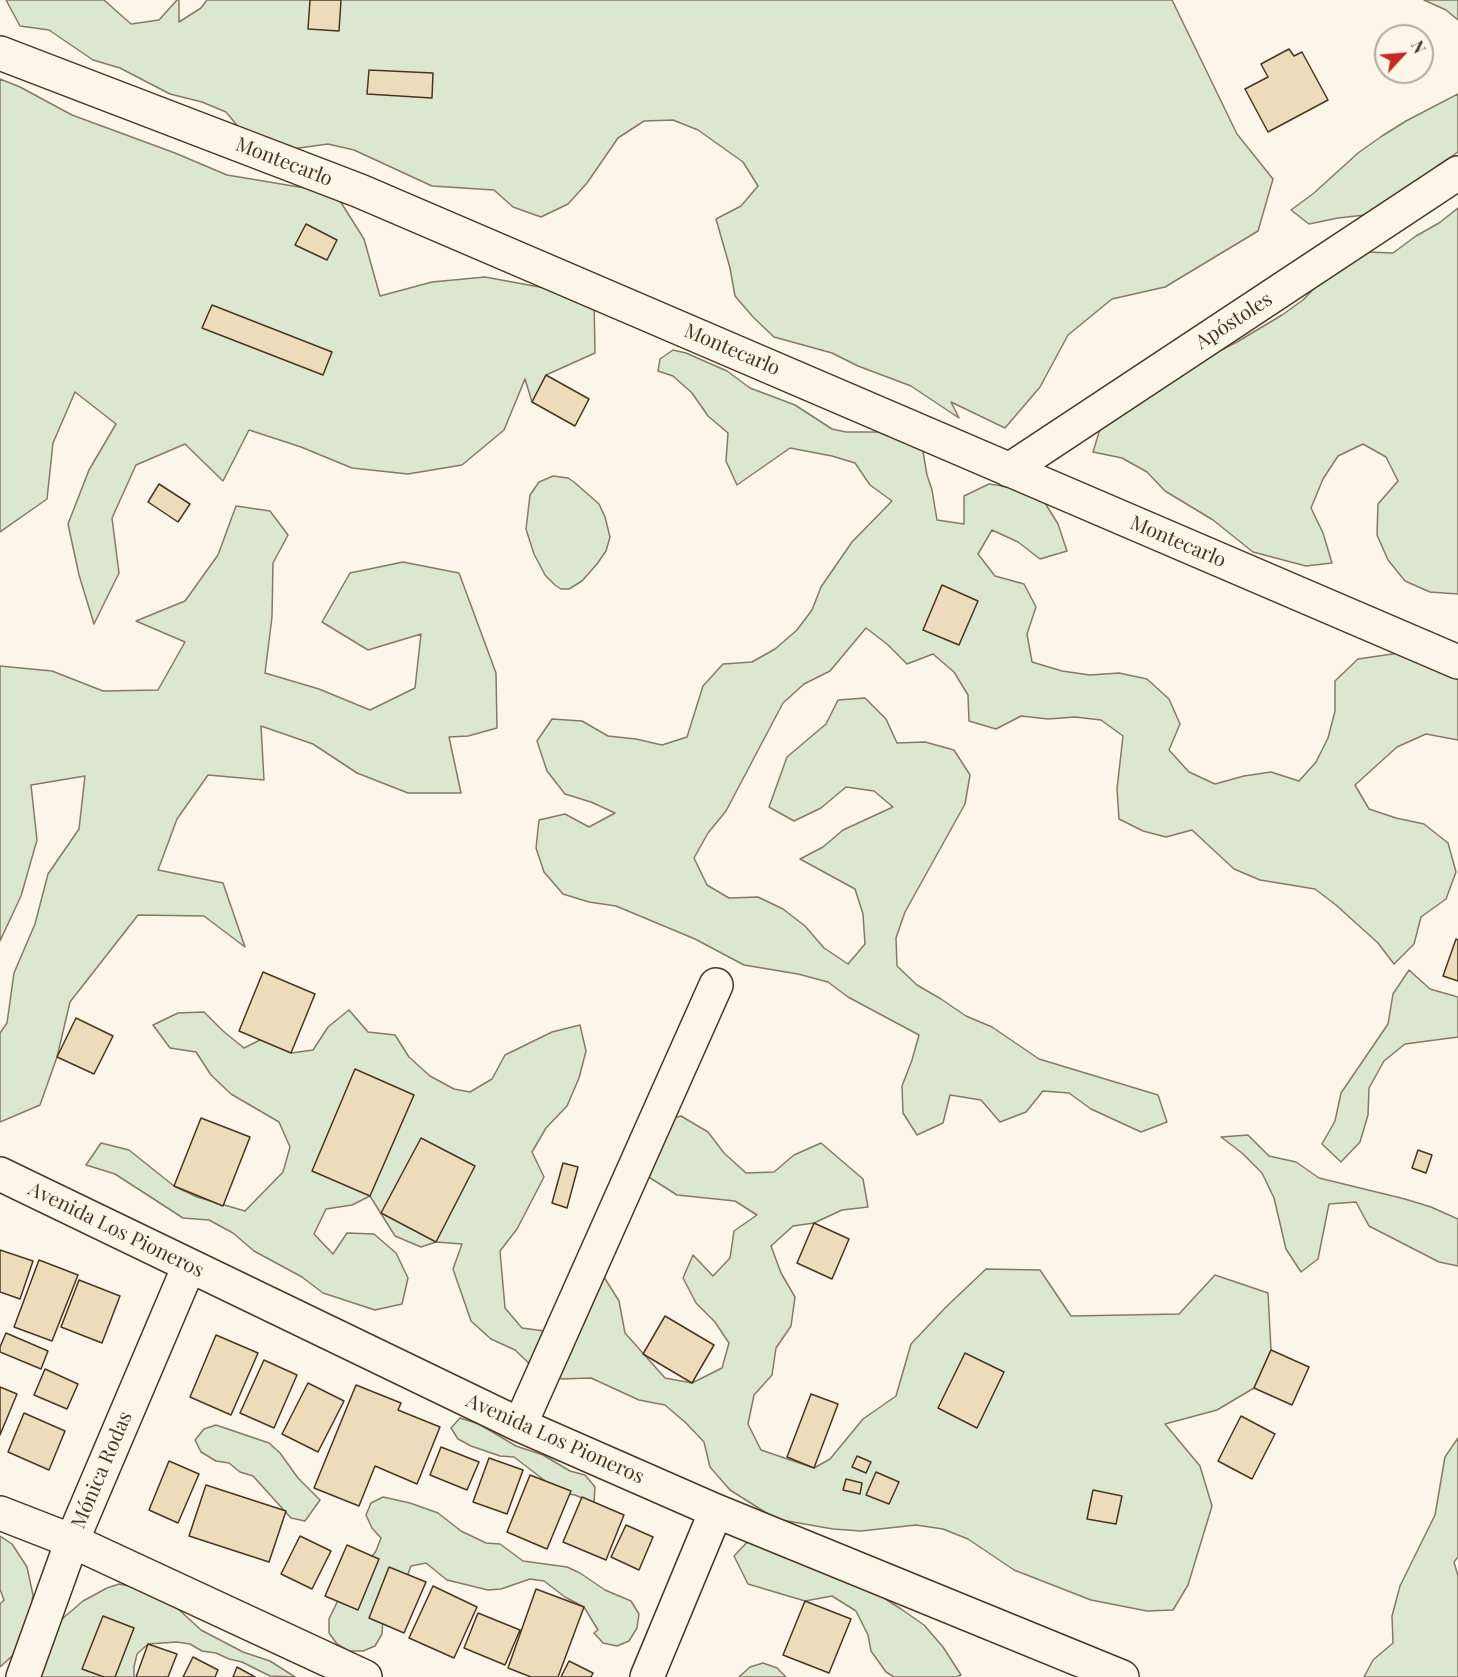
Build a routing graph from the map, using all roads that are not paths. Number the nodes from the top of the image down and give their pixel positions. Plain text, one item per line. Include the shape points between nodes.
1 (0, 53) edge
2 (1458, 173) edge
3 (1009, 470) junction
4 (1458, 662) edge
5 (716, 985) dead end
6 (0, 1174) edge
7 (189, 1266) junction
8 (520, 1425) junction
9 (716, 1511) junction
10 (0, 1513) edge
11 (72, 1541) junction
12 (23, 1677) edge
13 (365, 1677) edge
14 (647, 1677) edge
15 (1122, 1677) edge

1 - 3 street, Montecarlo via 360,191
2 - 3 street, Apóstoles
3 - 4 street, Montecarlo
5 - 8 street
6 - 7 street, Avenida Los Pioneros
7 - 8 street, Avenida Los Pioneros
7 - 11 street, Mónica Rodas
8 - 9 street, Avenida Los Pioneros
9 - 14 street
9 - 15 street, Avenida Los Pioneros
10 - 11 street
11 - 12 street, Mónica Rodas
11 - 13 street

